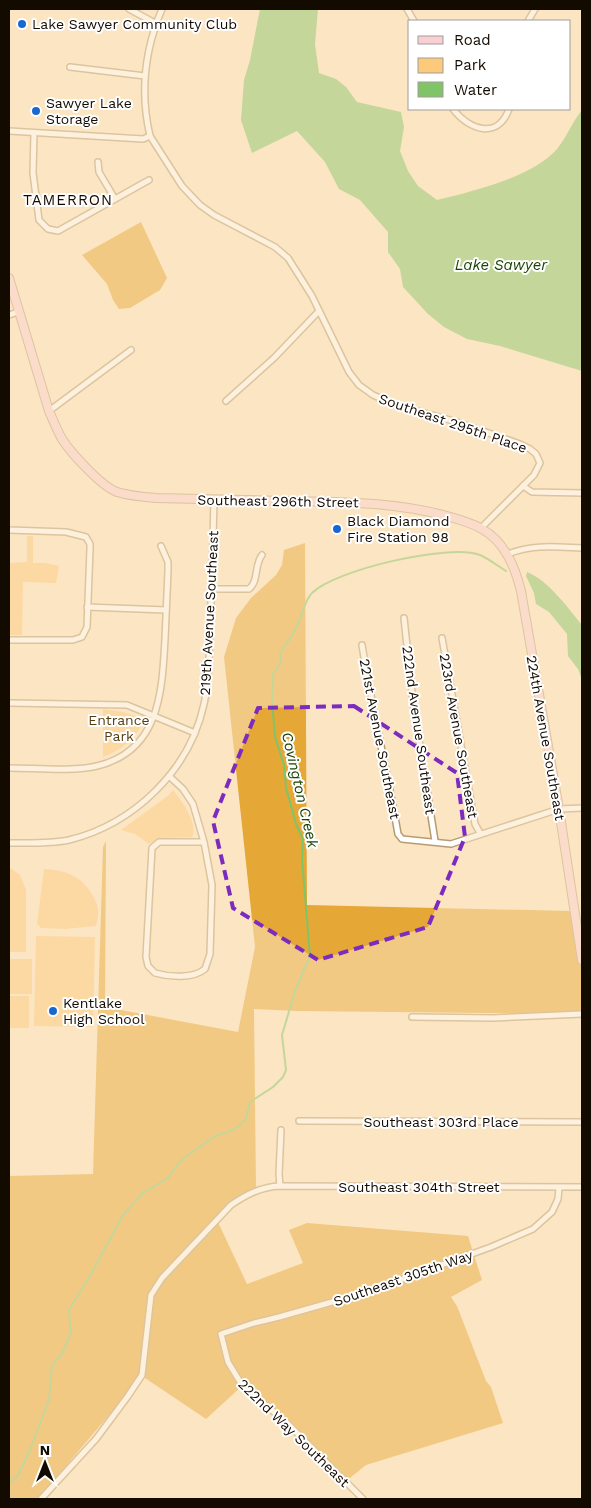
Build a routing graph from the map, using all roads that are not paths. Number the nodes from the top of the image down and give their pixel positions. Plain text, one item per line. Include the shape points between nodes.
1 (129, 9) edge
2 (162, 9) edge
3 (407, 9) edge
4 (535, 9) edge
5 (413, 20) edge
6 (529, 20) edge
7 (156, 23) junction
8 (70, 67) dead end
9 (145, 76) junction
10 (455, 110) edge
11 (508, 110) edge
12 (9, 131) edge
13 (34, 133) junction
14 (150, 136) junction
15 (98, 162) dead end
16 (150, 180) dead end
17 (115, 199) junction
18 (9, 278) edge
19 (319, 311) junction
20 (18, 312) junction
21 (9, 315) edge
22 (131, 350) dead end
23 (226, 401) dead end
24 (49, 411) junction
25 (523, 486) junction
26 (582, 493) edge
27 (214, 500) junction
28 (481, 528) junction
29 (9, 530) edge
30 (161, 546) dead end
31 (582, 548) edge
32 (508, 554) junction
33 (262, 555) dead end
34 (211, 589) junction
35 (87, 607) junction
36 (166, 610) junction
37 (404, 618) dead end
38 (442, 638) dead end
39 (9, 640) edge
40 (362, 645) dead end
41 (9, 703) edge
42 (155, 717) junction
43 (195, 733) junction
44 (9, 768) edge
45 (169, 776) junction
46 (582, 808) edge
47 (559, 809) junction
48 (480, 833) junction
49 (435, 841) junction
50 (204, 842) junction
51 (9, 843) edge
52 (582, 960) edge
53 (582, 1014) edge
54 (412, 1017) dead end
55 (299, 1121) dead end
56 (582, 1122) edge
57 (281, 1130) dead end
58 (280, 1186) junction
59 (582, 1187) edge
60 (558, 1188) junction
61 (221, 1334) joint
62 (41, 1499) edge
63 (363, 1499) edge

1 - 7 street
2 - 7 street
3 - 5 street
4 - 6 street
7 - 9 street
8 - 9 street
9 - 14 street via 145,109
10 - 11 street via 466,122 485,128 502,123
12 - 13 street
13 - 14 street via 143,139
13 - 17 street via 33,173 39,220 44,227 58,231
14 - 19 street via 182,186 200,205 284,253
15 - 17 street via 99,172
16 - 17 street
18 - 20 street, Southeast 296th Street
19 - 23 street
19 - 25 street, Southeast 295th Place via 349,372 373,395 530,449 539,459 539,466
20 - 21 street
20 - 24 street, Southeast 296th Street
22 - 24 street
24 - 27 street, Southeast 296th Street via 63,440 85,466 116,491 131,496
25 - 26 street via 532,492
25 - 28 street, Southeast 295th Place
27 - 28 street, Southeast 296th Street via 338,502 406,507 441,514
27 - 34 street, 219th Avenue Southeast
28 - 32 street, 224th Avenue Southeast
29 - 35 street via 66,532 86,537 90,544
30 - 36 street via 168,562
31 - 32 street via 533,547
32 - 47 street, 224th Avenue Southeast via 521,591
33 - 34 street via 257,563 255,582 249,589
34 - 43 street, 219th Avenue Southeast via 208,684
35 - 36 street
35 - 39 street via 87,627 82,637 73,640
36 - 42 street via 163,681
37 - 49 street, 222nd Avenue Southeast via 413,702
38 - 48 street, 223rd Avenue Southeast via 475,824
40 - 49 street, 221st Avenue Southeast via 398,834 402,839
41 - 42 street via 127,705
42 - 43 street
42 - 44 street via 139,740 124,754 97,766
43 - 45 street, 219th Avenue Southeast
45 - 50 street via 193,804
45 - 51 street, 219th Avenue Southeast via 142,804 98,831 68,840
46 - 47 street
47 - 48 street
47 - 52 street, 224th Avenue Southeast
48 - 49 street via 451,844
50 - 50 street via 212,885 208,964 205,970 191,976 154,973 146,962 150,852 159,842
53 - 54 street
55 - 56 street, Southeast 303rd Place
57 - 58 street
58 - 60 street, Southeast 304th Street
58 - 62 street, Southeast 304th Street via 256,1190 231,1205 162,1278 151,1296 142,1375 96,1439
59 - 60 street, Southeast 304th Street
60 - 61 street, Southeast 305th Way via 558,1199 552,1212 533,1229 364,1293
61 - 63 street, 222nd Way Southeast via 228,1362 242,1385 288,1424

